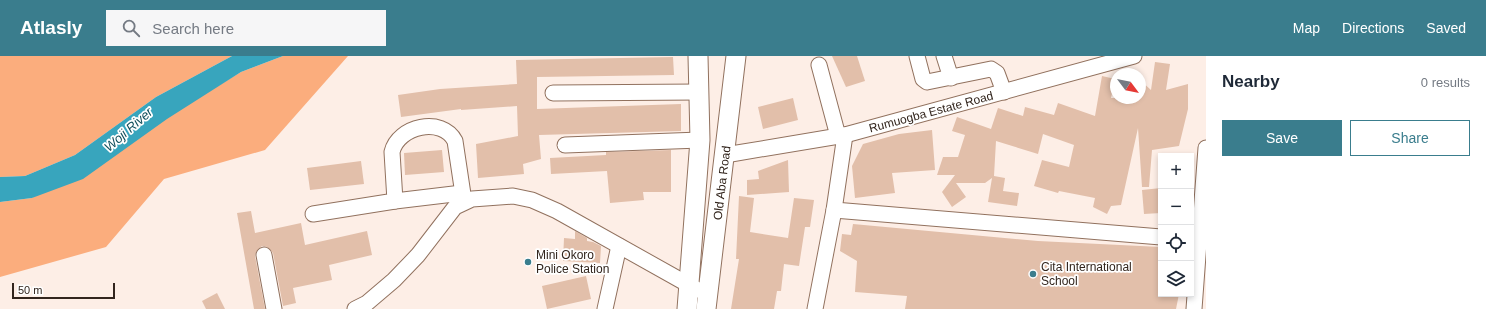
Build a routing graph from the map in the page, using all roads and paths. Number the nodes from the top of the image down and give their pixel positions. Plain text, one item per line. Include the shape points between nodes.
1 (698, 56) edge
2 (736, 56) edge
3 (918, 56) edge
4 (944, 56) edge
5 (1134, 56) edge
6 (819, 65) dead end
7 (951, 78) junction
8 (699, 92) junction
9 (1004, 92) junction
10 (553, 93) dead end
11 (841, 136) junction
12 (700, 140) junction
13 (565, 146) dead end
14 (1206, 148) edge
15 (725, 155) junction
16 (1205, 176) edge
17 (463, 197) junction
18 (395, 201) junction
19 (834, 210) junction
20 (313, 214) dead end
21 (1158, 237) edge
22 (1195, 240) edge
23 (619, 246) junction
24 (264, 255) dead end
25 (689, 286) junction
26 (707, 302) edge
27 (274, 309) edge
28 (355, 309) edge
29 (605, 309) edge
30 (686, 309) edge
31 (814, 309) edge
32 (1194, 309) edge

1 - 8 main road, Old Aba Road
2 - 15 main road, Old Aba Road
3 - 7 street via 923,79 927,82
4 - 7 street
5 - 9 street, Rumuogba Estate Road
6 - 11 street
7 - 9 street via 991,68 997,72
8 - 10 street
8 - 12 main road, Old Aba Road
9 - 11 street, Rumuogba Estate Road
11 - 15 street, Rumuogba Estate Road
11 - 19 street
12 - 13 street
12 - 25 main road, Old Aba Road
14 - 16 street
15 - 26 main road, Old Aba Road
16 - 22 street
17 - 18 street
17 - 18 street via 455,140 443,128 432,126 410,132 393,146
17 - 23 street via 472,199 513,196 532,200
17 - 28 street via 418,255 394,280 367,303
18 - 20 street
19 - 21 street
19 - 31 street
22 - 32 street
23 - 25 street
23 - 29 street
24 - 27 street
25 - 26 street
25 - 30 main road, Old Aba Road

